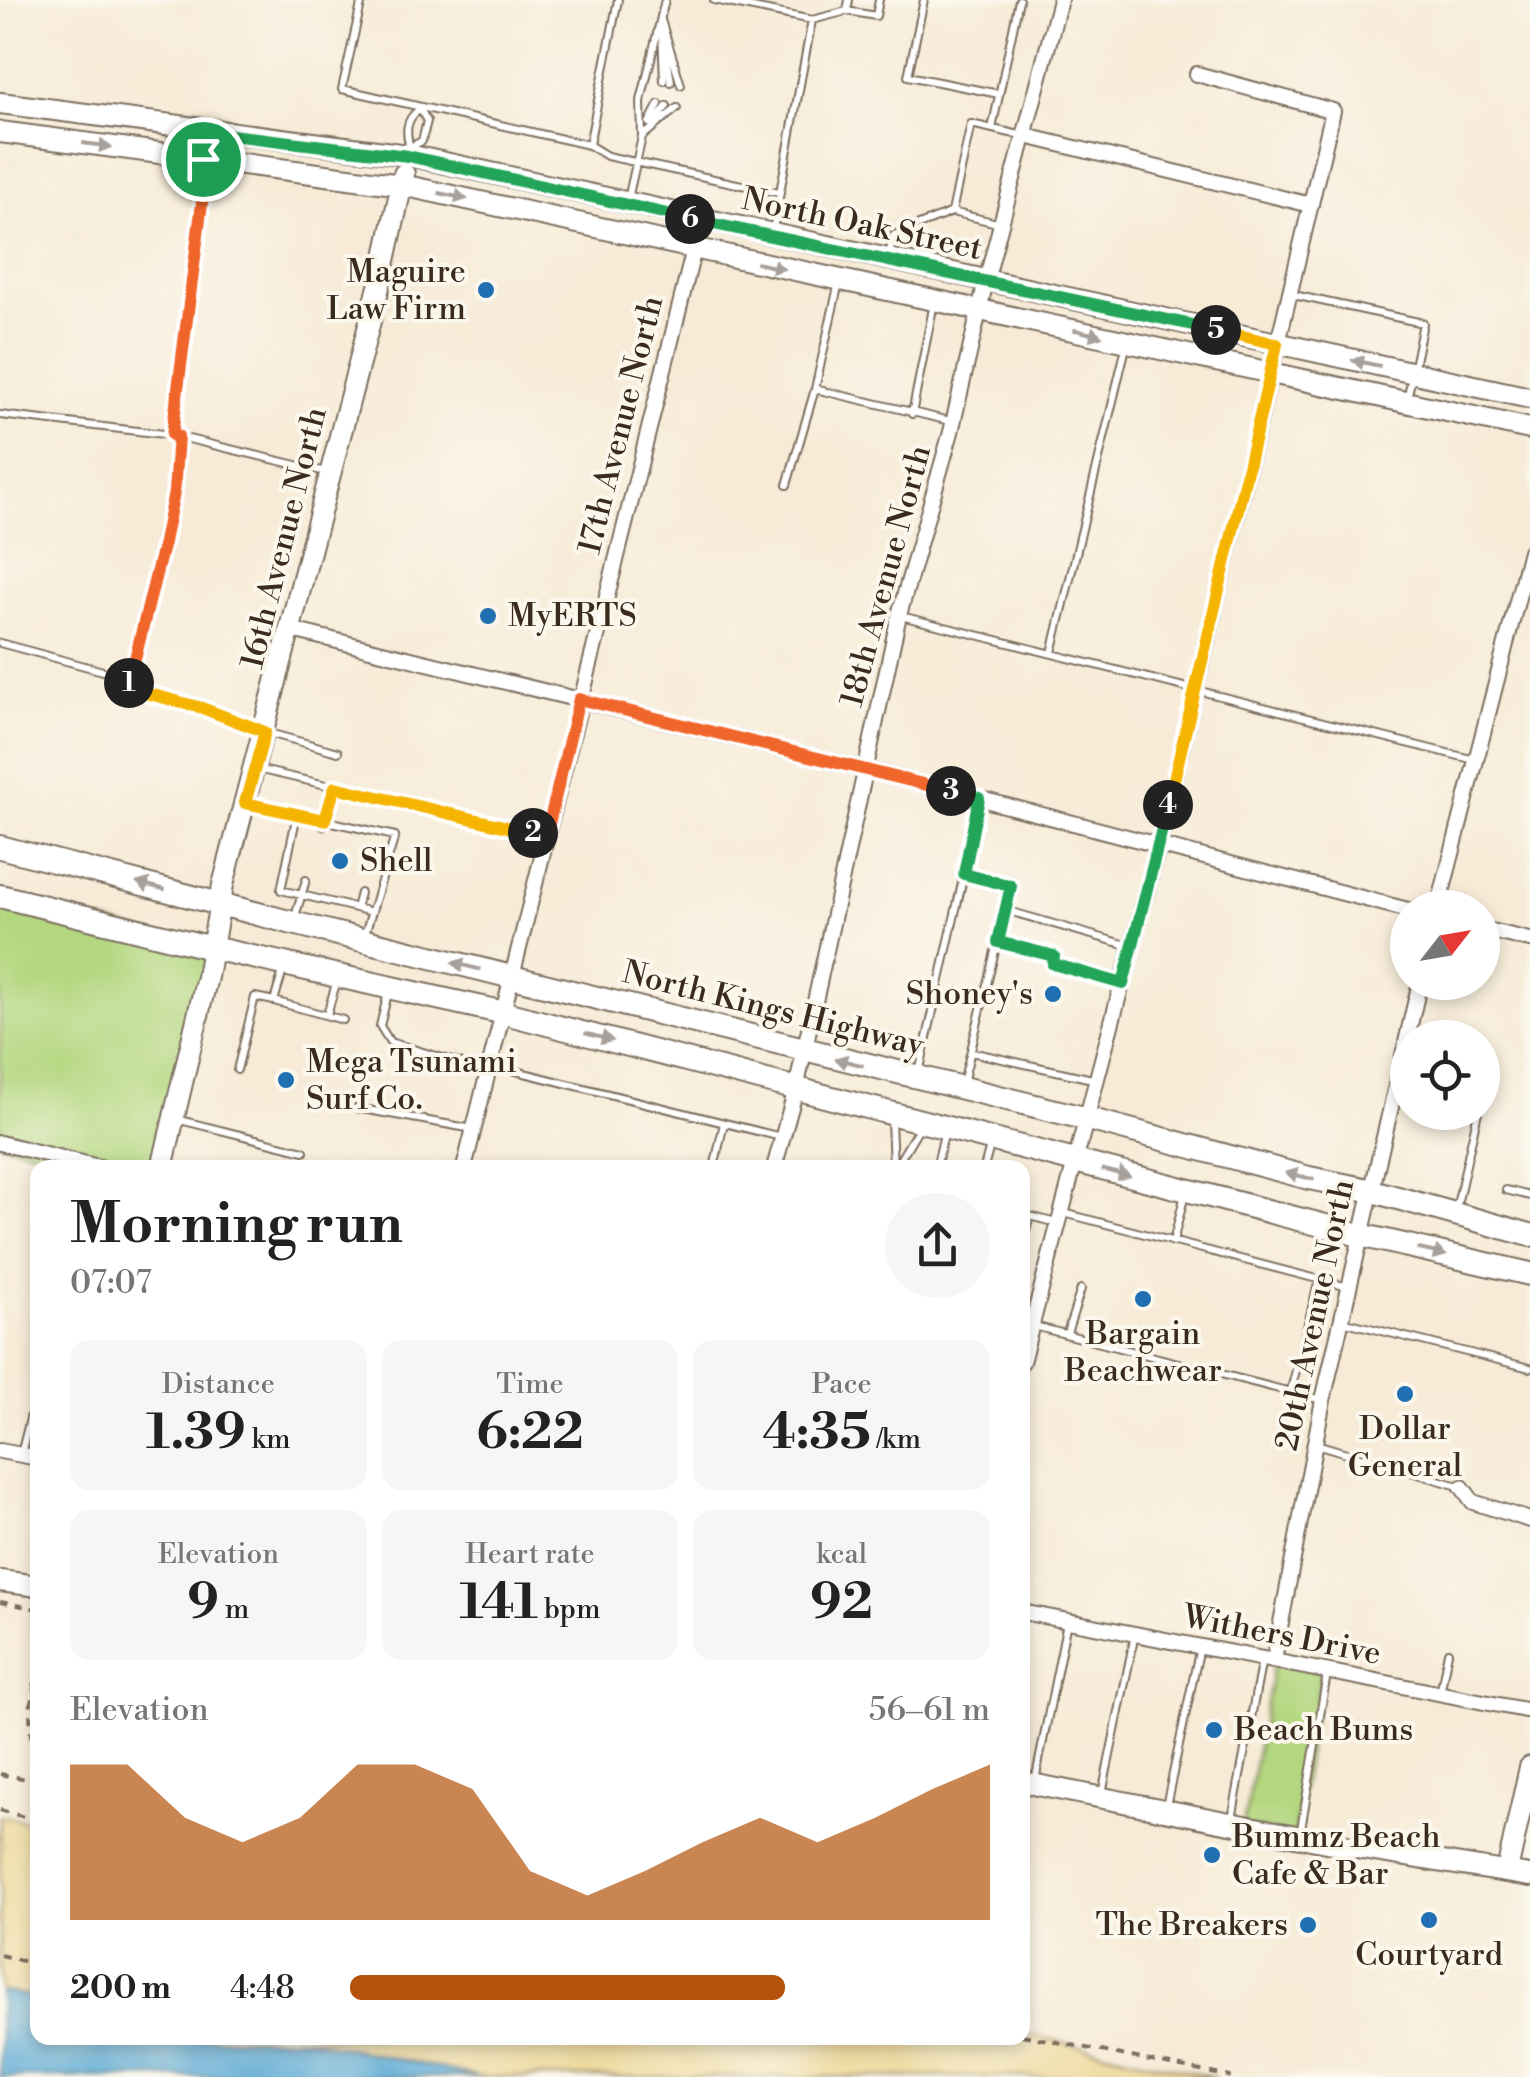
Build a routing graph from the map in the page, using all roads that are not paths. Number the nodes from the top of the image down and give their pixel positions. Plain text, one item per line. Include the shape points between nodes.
1 (362, 0) edge
2 (618, 0) edge
3 (665, 0) edge
4 (714, 0) edge
5 (849, 0) edge
6 (879, 0) edge
7 (924, 0) edge
8 (1020, 0) edge
9 (1060, 0) edge
10 (847, 10) junction
11 (661, 19) junction
12 (812, 20) junction
13 (1197, 74) dead end
14 (667, 81) dead end
15 (681, 84) dead end
16 (998, 94) junction
17 (0, 103) edge
18 (663, 105) dead end
19 (677, 108) dead end
20 (420, 109) junction
21 (992, 128) junction
22 (0, 132) edge
23 (206, 132) junction
24 (1026, 136) junction
25 (642, 137) junction
26 (589, 146) junction
27 (409, 151) junction
28 (203, 159) junction
29 (637, 163) junction
30 (402, 186) junction
31 (780, 193) junction
32 (626, 204) junction
33 (1311, 205) junction
34 (952, 212) junction
35 (701, 221) junction
36 (1002, 225) junction
37 (772, 236) junction
38 (694, 250) junction
39 (888, 260) junction
40 (840, 280) junction
41 (986, 281) junction
42 (1290, 294) junction
43 (935, 300) junction
44 (980, 310) junction
45 (1127, 342) junction
46 (1277, 344) junction
47 (1271, 372) junction
48 (1412, 373) junction
49 (814, 389) junction
50 (1530, 398) edge
51 (1406, 402) junction
52 (912, 414) junction
53 (0, 416) edge
54 (954, 422) junction
55 (1530, 428) edge
56 (175, 436) junction
57 (332, 473) junction
58 (787, 485) dead end
59 (1530, 551) edge
60 (899, 616) junction
61 (292, 630) junction
62 (0, 642) edge
63 (1052, 653) junction
64 (128, 682) junction
65 (1195, 689) junction
66 (579, 699) junction
67 (265, 732) junction
68 (338, 752) dead end
69 (1477, 760) junction
70 (256, 769) junction
71 (866, 770) junction
72 (335, 787) junction
73 (979, 798) junction
74 (245, 803) junction
75 (296, 814) junction
76 (324, 823) junction
77 (379, 832) junction
78 (546, 836) junction
79 (376, 841) dead end
80 (1158, 844) junction
81 (0, 847) edge
82 (964, 874) junction
83 (306, 880) dead end
84 (1443, 890) edge
85 (360, 894) dead end
86 (0, 896) edge
87 (302, 896) junction
88 (220, 904) junction
89 (1390, 905) edge
90 (356, 908) junction
91 (1006, 910) junction
92 (372, 912) junction
93 (293, 923) junction
94 (1500, 933) edge
95 (363, 940) junction
96 (1530, 940) edge
97 (998, 942) junction
98 (1132, 947) junction
99 (212, 948) junction
100 (284, 965) junction
101 (338, 976) junction
102 (511, 978) junction
103 (1123, 984) junction
104 (389, 988) junction
105 (274, 1001) junction
106 (504, 1013) junction
107 (327, 1015) junction
108 (342, 1020) dead end
109 (802, 1051) junction
110 (971, 1052) junction
111 (490, 1068) junction
112 (238, 1070) dead end
113 (918, 1079) junction
114 (1098, 1080) junction
115 (796, 1089) junction
116 (962, 1090) junction
117 (356, 1108) dead end
118 (1390, 1113) edge
119 (892, 1114) junction
120 (174, 1118) junction
121 (1088, 1119) junction
122 (724, 1123) junction
123 (934, 1125) junction
124 (474, 1130) junction
125 (1474, 1130) edge
126 (782, 1138) junction
127 (991, 1140) junction
128 (0, 1143) edge
129 (304, 1151) dead end
130 (70, 1160) edge
131 (164, 1160) edge
132 (466, 1160) edge
133 (716, 1160) edge
134 (776, 1160) edge
135 (894, 1160) edge
136 (901, 1160) edge
137 (936, 1160) edge
138 (986, 1160) edge
139 (1077, 1163) junction
140 (1186, 1190) junction
141 (1369, 1190) junction
142 (1506, 1190) dead end
143 (1530, 1196) edge
144 (1457, 1204) junction
145 (1030, 1215) edge
146 (1062, 1219) junction
147 (1530, 1233) edge
148 (1360, 1235) junction
149 (1173, 1242) junction
150 (1530, 1274) edge
151 (1320, 1280) junction
152 (1348, 1287) junction
153 (1081, 1290) dead end
154 (1030, 1320) edge
155 (1341, 1320) junction
156 (1068, 1333) junction
157 (1530, 1368) edge
158 (1291, 1390) junction
159 (1323, 1400) junction
160 (30, 1420) edge
161 (1315, 1444) junction
162 (0, 1450) edge
163 (21, 1455) junction
164 (30, 1457) edge
165 (1462, 1487) joint
166 (1530, 1520) edge
167 (0, 1581) edge
168 (30, 1585) edge
169 (1030, 1614) edge
170 (1067, 1621) junction
171 (1135, 1633) junction
172 (1200, 1646) junction
173 (1448, 1652) dead end
174 (1268, 1659) junction
175 (1327, 1673) junction
176 (1440, 1694) junction
177 (1530, 1711) edge
178 (1530, 1767) edge
179 (1030, 1775) edge
180 (1030, 1783) edge
181 (1102, 1797) junction
182 (1165, 1810) junction
183 (1231, 1823) junction
184 (1300, 1836) junction
185 (1507, 1871) junction
186 (1530, 1876) edge

1 - 20 lane via 342,89
2 - 26 lane
3 - 11 lane
4 - 12 lane
5 - 10 lane
6 - 10 lane via 876,16
7 - 16 lane via 908,76
8 - 16 lane
9 - 24 street, 18th Avenue North
10 - 12 lane
11 - 14 lane
11 - 15 lane
11 - 25 lane via 641,101
12 - 31 lane
13 - 33 street via 1333,111
16 - 21 lane
17 - 23 main road, North Oak Street
18 - 25 lane
19 - 25 lane
20 - 26 lane
20 - 27 lane via 404,135
20 - 27 lane via 427,120 422,141
21 - 24 lane
21 - 34 lane via 971,124
22 -> 28 main road, North Oak Street
23 - 27 main road, North Oak Street
23 - 28 lane
24 - 33 street
24 - 36 street, 18th Avenue North
25 - 29 lane
26 - 29 lane
27 - 30 main road, 16th Avenue North
27 - 32 main road, North Oak Street
28 - 30 main road, North Oak Street
28 - 56 lane
29 - 31 lane
29 - 32 lane
30 -> 38 main road, North Oak Street
30 - 57 main road, 16th Avenue North
31 - 37 lane
32 - 35 main road, North Oak Street
33 - 42 street
34 - 36 lane
34 - 39 lane via 894,235
35 - 37 main road, North Oak Street
35 - 38 street, 17th Avenue North
36 - 41 street, 18th Avenue North
37 - 39 main road, North Oak Street
38 -> 40 main road, North Oak Street
38 - 66 street, 17th Avenue North
39 - 41 main road, North Oak Street
40 - 43 main road, North Oak Street
40 - 49 lane
41 - 44 street, 18th Avenue North
41 - 46 main road, North Oak Street
42 - 46 street
42 - 48 lane via 1423,323
43 - 44 main road, North Oak Street
43 - 52 lane
44 -> 45 main road, North Oak Street
44 - 54 street, 18th Avenue North
45 - 47 main road, North Oak Street
45 - 63 lane
46 - 47 street
48 -> 46 main road, North Oak Street
47 - 51 main road, North Oak Street
47 - 65 street
48 - 50 main road, North Oak Street
48 - 51 lane
49 - 52 lane
49 - 58 lane
51 - 55 main road, North Oak Street
52 - 54 lane
53 - 56 lane
54 - 60 street, 18th Avenue North
56 - 57 lane
56 - 64 lane via 174,492
57 - 61 main road, 16th Avenue North
59 - 69 street
60 - 63 lane
60 - 71 street, 18th Avenue North
61 - 66 street
61 - 67 main road, 16th Avenue North
62 - 64 lane
63 - 65 lane
64 - 67 lane
65 - 69 lane
65 - 80 street
66 - 71 street
66 - 78 street, 17th Avenue North
67 - 68 lane
67 - 70 main road, 16th Avenue North
69 - 84 street
70 - 72 lane
70 - 74 main road, 16th Avenue North
71 - 73 street
71 - 109 street, 18th Avenue North
72 - 76 lane
72 - 78 lane
73 - 80 street
73 - 82 lane
74 - 75 lane
74 - 88 main road, 16th Avenue North
75 - 76 lane
75 - 87 lane via 281,890
76 - 77 lane
77 - 79 lane
77 - 92 lane via 395,836
78 - 102 street, 17th Avenue North
80 - 89 street
80 - 98 street
88 -> 81 main road, North Kings Highway
82 - 91 lane via 1011,886
82 - 113 lane
83 - 87 lane
85 - 90 lane
86 - 99 main road
87 - 90 lane
87 - 93 lane
88 - 93 main road, North Kings Highway
88 - 99 main road, 16th Avenue North
90 - 92 lane
91 - 97 lane
91 - 98 lane
92 - 95 lane
93 - 95 main road, North Kings Highway
94 - 96 street
102 -> 95 main road, North Kings Highway
97 - 103 lane
97 - 110 lane
98 - 103 street
99 - 100 main road
99 - 120 main road, 16th Avenue North
100 - 101 main road
100 - 105 lane
101 - 104 main road
101 - 107 lane
102 - 106 street, 17th Avenue North
102 - 109 main road, North Kings Highway
103 - 114 street
104 - 106 main road
104 - 111 lane via 380,1026 390,1042
105 - 107 lane
105 - 112 lane via 255,997
106 - 111 street, 17th Avenue North
106 -> 115 main road
107 - 108 lane
113 -> 109 main road, North Kings Highway
109 - 115 street, 18th Avenue North
110 - 114 lane
110 - 116 lane
111 - 122 lane
111 - 124 street, 17th Avenue North
113 - 116 main road, North Kings Highway
114 - 121 street
115 - 119 main road
115 - 126 street, 18th Avenue North
116 - 121 main road, North Kings Highway
117 - 124 lane
118 - 141 street, 20th Avenue North
119 - 123 main road
119 - 135 lane
120 - 129 lane
120 - 131 main road, 16th Avenue North
121 - 139 street
141 -> 121 main road, North Kings Highway
122 - 126 lane
122 - 133 lane
123 - 127 main road
123 - 136 lane
123 - 137 lane
124 - 132 street, 17th Avenue North
125 - 144 lane
126 - 134 street, 18th Avenue North
127 - 138 lane
127 - 139 main road
128 - 130 street
139 -> 140 main road
139 - 146 street
140 - 148 main road
140 - 149 lane
141 - 144 main road, North Kings Highway
141 - 148 street, 20th Avenue North
142 - 143 lane
144 - 147 main road, North Kings Highway
145 - 146 lane
146 - 149 lane
146 - 154 street
148 -> 150 main road
148 - 152 street, 20th Avenue North
149 - 151 lane
151 - 152 lane
151 - 158 lane
152 - 155 street, 20th Avenue North
153 - 156 lane
154 - 156 lane
155 - 157 lane
155 - 159 street, 20th Avenue North
156 - 158 lane
158 - 159 lane
159 - 161 street, 20th Avenue North
160 - 163 lane
161 - 165 lane
161 - 174 street, 20th Avenue North
162 - 163 street
163 - 164 street
165 - 166 street via 1473,1502
167 - 168 main road
169 - 170 street, Withers Drive
170 - 171 street, Withers Drive
170 - 179 lane
171 - 172 street, Withers Drive
171 - 181 lane
172 - 174 street, Withers Drive
172 - 182 lane
173 - 176 lane
174 - 175 street, Withers Drive
174 - 183 lane
175 - 176 street, Withers Drive
175 - 184 lane
176 - 177 street, Withers Drive
178 - 185 main road
180 - 181 main road
181 - 182 main road
182 - 183 main road
183 - 184 main road
184 - 185 main road
185 - 186 main road

